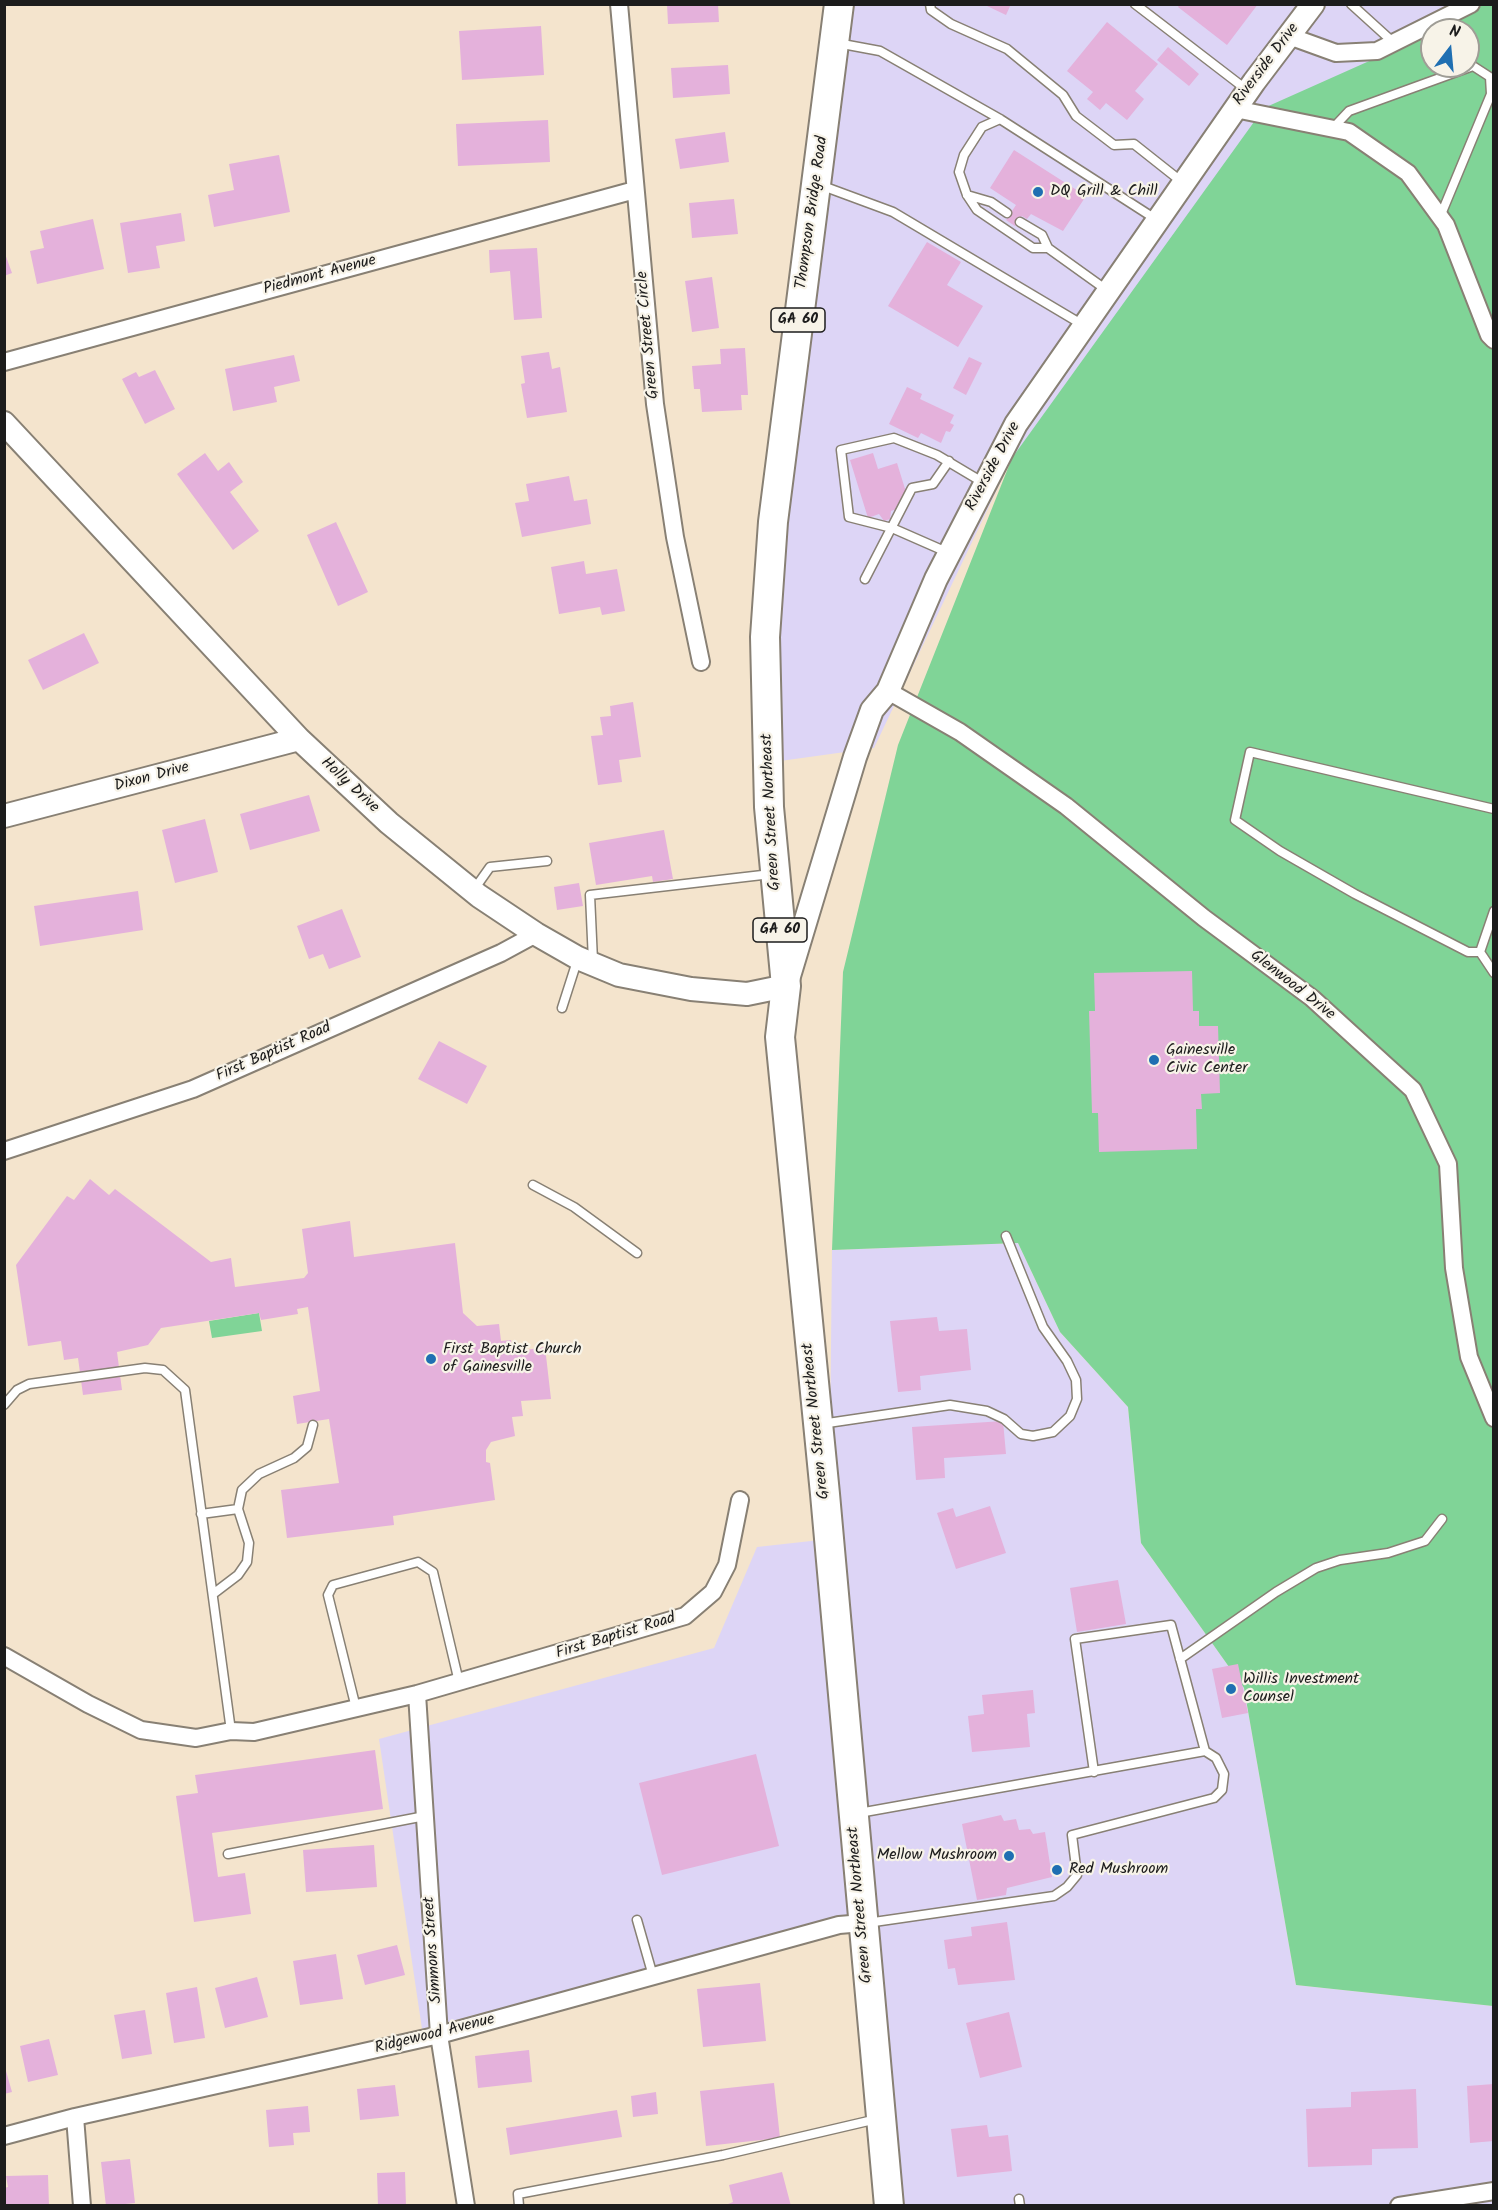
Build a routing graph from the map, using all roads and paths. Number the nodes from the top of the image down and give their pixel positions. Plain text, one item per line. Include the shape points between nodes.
1 (619, 4) edge
2 (839, 4) edge
3 (930, 4) edge
4 (1135, 4) edge
5 (1313, 4) edge
6 (1351, 4) edge
7 (1471, 4) edge
8 (1289, 36) junction
9 (834, 43) junction
10 (1394, 43) junction
11 (1241, 100) junction
12 (1000, 119) junction
13 (1333, 128) junction
14 (1184, 183) junction
15 (816, 184) junction
16 (635, 190) junction
17 (967, 195) junction
18 (1007, 213) dead end
19 (1440, 217) junction
20 (1158, 220) junction
21 (1020, 222) dead end
22 (1048, 248) junction
23 (1108, 291) junction
24 (1084, 325) junction
25 (1494, 340) edge
26 (4, 362) edge
27 (4, 423) edge
28 (948, 461) junction
29 (985, 483) junction
30 (892, 528) junction
31 (949, 553) junction
32 (865, 579) dead end
33 (765, 637) joint
34 (701, 662) dead end
35 (888, 691) junction
36 (299, 739) junction
37 (1494, 809) edge
38 (4, 816) edge
39 (547, 861) dead end
40 (774, 874) junction
41 (473, 891) junction
42 (1494, 911) edge
43 (536, 934) junction
44 (1480, 952) junction
45 (586, 961) junction
46 (1494, 973) edge
47 (786, 986) junction
48 (561, 1008) dead end
49 (4, 1151) edge
50 (533, 1185) dead end
51 (1006, 1236) dead end
52 (637, 1254) dead end
53 (4, 1405) edge
54 (1494, 1418) edge
55 (314, 1425) dead end
56 (818, 1425) junction
57 (740, 1500) dead end
58 (238, 1509) junction
59 (201, 1514) junction
60 (1442, 1519) dead end
61 (213, 1594) junction
62 (4, 1656) edge
63 (1180, 1659) junction
64 (459, 1682) junction
65 (417, 1694) junction
66 (356, 1708) junction
67 (231, 1731) junction
68 (1205, 1751) junction
69 (1094, 1772) junction
70 (853, 1814) junction
71 (425, 1816) junction
72 (228, 1854) dead end
73 (637, 1920) dead end
74 (863, 1923) junction
75 (653, 1976) junction
76 (439, 2036) junction
77 (75, 2117) junction
78 (880, 2118) junction
79 (4, 2136) edge
80 (1494, 2191) edge
81 (82, 2205) edge
82 (466, 2205) edge
83 (519, 2205) edge
84 (889, 2205) edge
85 (1399, 2205) edge

1 - 16 street, Green Street Circle
2 - 9 highway, Thompson Bridge Road / GA 60
3 - 14 lane via 931,10 951,24 1006,49 1063,94 1076,116 1114,145 1134,144
4 - 11 lane
5 - 8 street, Riverside Drive
6 - 10 lane
7 - 10 street via 1446,13
8 - 10 street via 1336,53 1377,51
8 - 11 street, Riverside Drive
9 - 12 lane via 880,51
9 - 15 highway, Thompson Bridge Road / GA 60
11 - 13 street
11 - 14 street, Riverside Drive
12 - 17 lane via 982,127 964,154 959,172
12 - 20 lane
13 - 19 street via 1349,132 1408,173
13 - 19 lane via 1349,111 1473,66 1491,76 1491,94
14 - 20 street, Riverside Drive
15 - 24 lane via 893,212
15 - 33 highway, Thompson Bridge Road / GA 60 via 772,522
16 - 26 street, Piedmont Avenue
16 - 34 street, Green Street Circle via 655,404 675,537
17 - 18 lane via 991,202
17 - 22 lane via 977,210 1033,248
19 - 25 street via 1488,335
20 - 23 street, Riverside Drive
21 - 22 lane via 1042,235
22 - 23 lane
23 - 24 street, Riverside Drive
24 - 29 street, Riverside Drive via 1016,424
27 - 36 street, Holly Drive
28 - 29 lane
28 - 30 lane via 933,483 912,488
28 - 30 lane via 894,438 841,450 849,517
29 - 31 street, Riverside Drive
30 - 31 lane
30 - 32 lane
31 - 35 street, Riverside Drive
33 - 40 highway, Green Street Northeast / GA 60
35 - 47 street, Riverside Drive via 872,710 855,757
35 - 54 street, Glenwood Drive via 960,732 1066,806 1222,932 1312,998 1413,1090 1448,1164 1454,1268 1469,1357
36 - 38 street, Dixon Drive
36 - 41 street, Holly Drive via 389,823
37 - 44 lane via 1250,752 1235,820 1355,894 1468,952
39 - 41 lane via 490,867
40 - 45 lane via 590,895
40 - 47 highway, Green Street Northeast / GA 60
41 - 43 street, Holly Drive
42 - 44 lane
43 - 45 street, Holly Drive
43 - 49 street, First Baptist Road via 193,1089
44 - 46 lane
45 - 47 street, Holly Drive via 640,980 691,989 747,994
45 - 48 lane
47 - 56 highway, Green Street Northeast via 780,1037
50 - 52 lane via 574,1207
51 - 56 lane via 1043,1327 1076,1380 1077,1399 1070,1416 1053,1432 1033,1436 1020,1434 1004,1419 987,1411 950,1405
53 - 59 lane via 17,1390 29,1384 145,1368 163,1370 184,1390
55 - 58 lane via 307,1447 294,1458 259,1474 242,1490
56 - 70 highway, Green Street Northeast
57 - 64 street, First Baptist Road via 728,1565 713,1592 685,1616
58 - 59 lane
58 - 61 lane via 249,1543 247,1562 238,1575
59 - 61 lane
60 - 63 lane via 1425,1541 1316,1568
61 - 67 lane
62 - 67 street, First Baptist Road via 141,1730 196,1738
63 - 68 lane
63 - 69 lane via 1171,1625 1075,1639
64 - 65 street, First Baptist Road
64 - 66 lane via 433,1572 418,1562 333,1585 328,1595
65 - 66 street, First Baptist Road
65 - 71 street, Simmons Street
66 - 67 street, First Baptist Road via 254,1732
68 - 69 lane
68 - 74 lane via 1216,1758 1224,1774 1222,1790 1214,1798 1072,1835 1077,1875 1054,1896
69 - 70 lane
70 - 74 highway, Green Street Northeast
71 - 72 lane
71 - 76 street, Simmons Street
73 - 75 lane
74 - 75 street, Ridgewood Avenue via 839,1925
74 - 78 highway, Green Street Northeast
75 - 76 street, Ridgewood Avenue
76 - 77 street, Ridgewood Avenue
76 - 82 street, Simmons Street
77 - 79 street, Ridgewood Avenue
77 - 81 street
78 - 83 lane via 723,2155 518,2194
78 - 84 highway, Green Street Northeast
80 - 85 street

